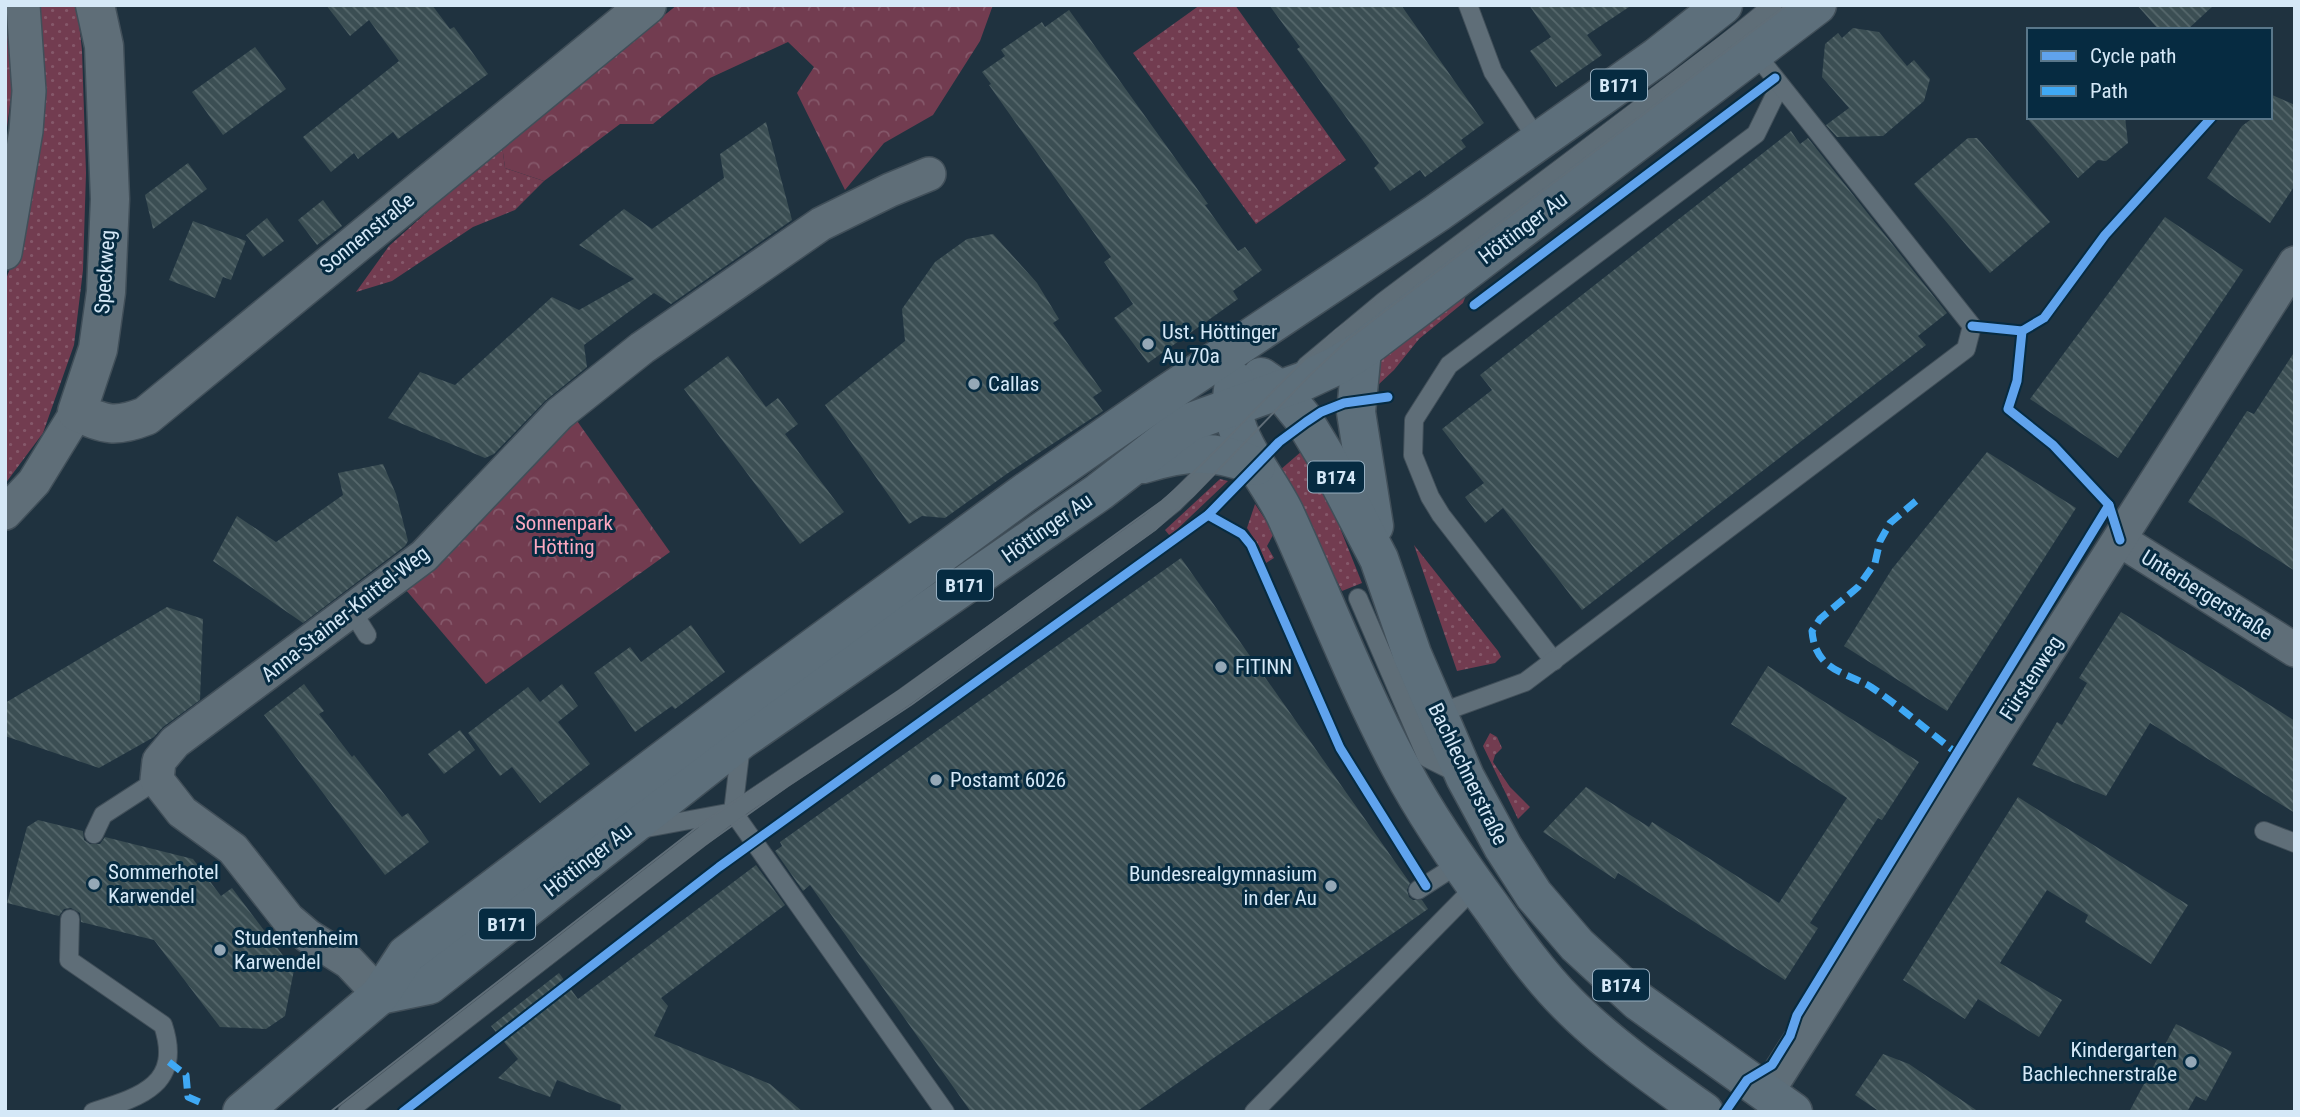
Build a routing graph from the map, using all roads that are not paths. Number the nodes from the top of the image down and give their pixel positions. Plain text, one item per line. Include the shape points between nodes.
1 (23, 5) edge
2 (95, 5) edge
3 (647, 5) edge
4 (1468, 5) edge
5 (1723, 5) edge
6 (1773, 5) edge
7 (1817, 5) edge
8 (1755, 53) junction
9 (1780, 85) junction
10 (1539, 142) junction
11 (929, 174) dead end
12 (5, 253) edge
13 (2295, 263) edge
14 (1261, 333) junction
15 (1362, 350) junction
16 (1185, 382) junction
17 (1280, 390) junction
18 (77, 412) junction
19 (1238, 426) junction
20 (5, 513) edge
21 (2120, 540) junction
22 (1379, 559) junction
23 (1358, 598) dead end
24 (2295, 650) edge
25 (1554, 660) junction
26 (1437, 714) junction
27 (741, 740) junction
28 (1465, 778) junction
29 (157, 779) junction
30 (733, 812) junction
31 (2264, 831) dead end
32 (624, 832) junction
33 (94, 834) dead end
34 (2295, 843) edge
35 (1468, 874) junction
36 (1418, 890) dead end
37 (70, 919) dead end
38 (380, 995) junction
39 (1771, 1106) edge
40 (93, 1112) edge
41 (242, 1112) edge
42 (347, 1112) edge
43 (945, 1112) edge
44 (1254, 1112) edge
45 (1704, 1112) edge

1 - 12 street via 28,111
2 - 18 street, Speckweg via 104,46 110,198 106,292 98,349
3 - 18 street, Sonnenstraße via 146,416 124,425 104,424
4 - 10 lane via 1493,72
5 - 10 main road, Höttinger Au / B171
6 - 17 lane via 1384,301
7 - 8 main road, Höttinger Au / B171
8 - 9 lane
8 - 15 main road, Höttinger Au / B171
9 - 25 lane via 1756,134 1449,365 1414,419 1413,456 1430,497
9 - 25 lane via 1972,326 1966,349
10 - 14 main road, Höttinger Au / B171
11 - 29 street, Anna-Stainer-Knittel-Weg via 821,224 642,348 559,414 360,623 175,742 159,761
13 - 21 street, Fürstenweg
14 - 16 main road, Höttinger Au / B171
14 - 19 main road
15 - 17 main road, Höttinger Au / B171
15 - 22 main road via 1356,412
16 - 19 main road via 1217,371
16 - 38 main road, Höttinger Au / B171 via 756,690 407,955
17 - 19 lane
17 - 19 main road, Bachlechnerstraße / B174 via 1261,377
17 - 22 main road, Bachlechnerstraße / B174 via 1310,428
18 - 20 street, Speckweg via 34,482
19 - 27 main road, Höttinger Au / B171 via 1193,453 1131,467
19 - 30 lane via 1174,503 905,697
19 - 35 main road, B174 via 1283,507 1401,769
21 - 24 street, Unterbergerstraße
21 - 39 street, Fürstenweg via 1966,777
22 - 26 main road, Bachlechnerstraße / B174
23 - 28 lane via 1427,758
25 - 26 lane via 1525,682
26 - 28 main road, Bachlechnerstraße / B174
27 - 30 lane
27 - 32 main road, Höttinger Au / B171
28 - 39 main road, Bachlechnerstraße / B174 via 1534,895 1577,945 1638,1001
29 - 33 lane via 103,816
29 - 38 street via 182,812 233,849 288,919 349,962
30 - 32 lane
30 - 42 lane
30 - 43 lane
31 - 34 lane
32 - 38 main road, Höttinger Au / B171 via 429,985
35 - 36 lane
35 - 44 lane
35 - 45 main road, B174 via 1515,941 1567,1003
37 - 40 lane via 69,960 163,1025 169,1043 169,1062 156,1083 136,1098
38 - 41 main road, B171

